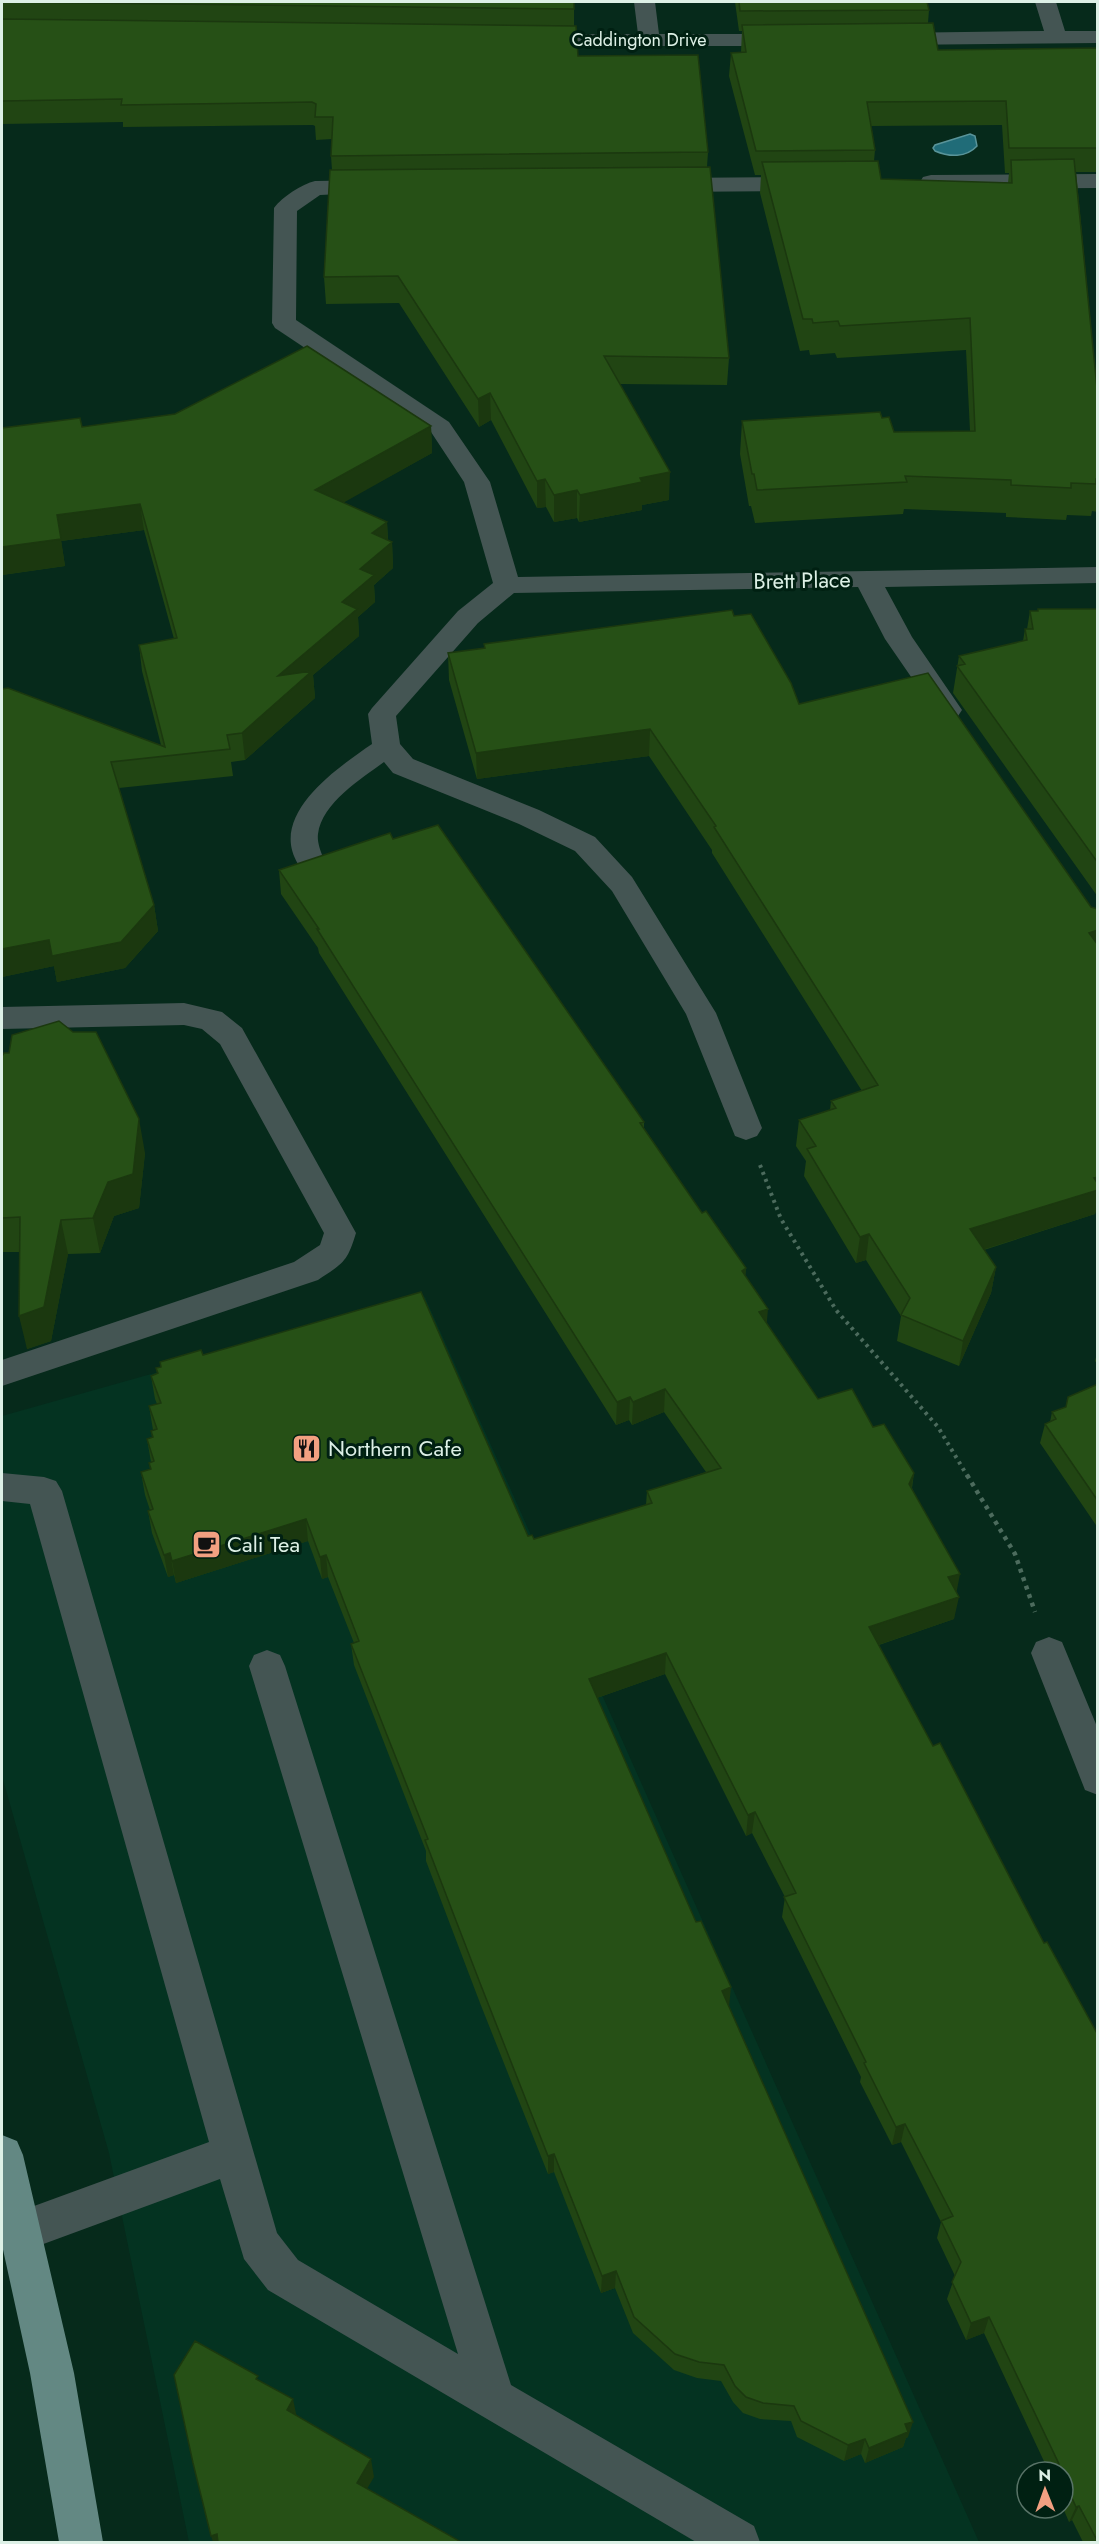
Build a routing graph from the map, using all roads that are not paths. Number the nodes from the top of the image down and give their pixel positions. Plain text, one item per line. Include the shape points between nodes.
1 (645, 2) edge
2 (1046, 2) edge
3 (1056, 37) junction
4 (1098, 37) edge
5 (517, 39) edge
6 (876, 39) edge
7 (804, 40) edge
8 (648, 41) junction
9 (1098, 181) edge
10 (831, 183) edge
11 (914, 183) edge
12 (647, 185) edge
13 (395, 187) edge
14 (1098, 575) edge
15 (867, 579) junction
16 (507, 585) junction
17 (965, 734) edge
18 (387, 747) junction
19 (308, 857) dead end
20 (2, 1018) edge
21 (746, 1128) road end
22 (2, 1373) edge
23 (4, 1482) edge
24 (1049, 1653) road end
25 (267, 1666) dead end
26 (1098, 1778) edge
27 (233, 2154) junction
28 (2, 2155) edge
29 (19, 2232) junction
30 (494, 2399) junction
31 (81, 2542) edge
32 (738, 2542) edge

1 - 8 street
2 - 3 street
3 - 4 street
3 - 6 street
5 - 8 street, Caddington Drive
7 - 8 street, Caddington Drive
9 - 11 street
10 - 12 street
13 - 16 street via 315,188 286,208 284,323 440,427 477,482
14 - 15 street, Brett Place
15 - 16 street, Brett Place
15 - 17 street via 899,639
16 - 18 street via 468,617 382,714
18 - 19 street via 335,787 317,807 303,834
18 - 21 street via 403,766 585,844 622,884 701,1013
20 - 22 street via 184,1014 211,1020 231,1036 340,1233 334,1252 306,1271
23 - 27 street via 44,1491
24 - 26 street
25 - 30 street
27 - 29 street
27 - 30 street via 259,2244 283,2275
28 - 29 main road
29 - 31 main road via 52,2373
30 - 32 street

